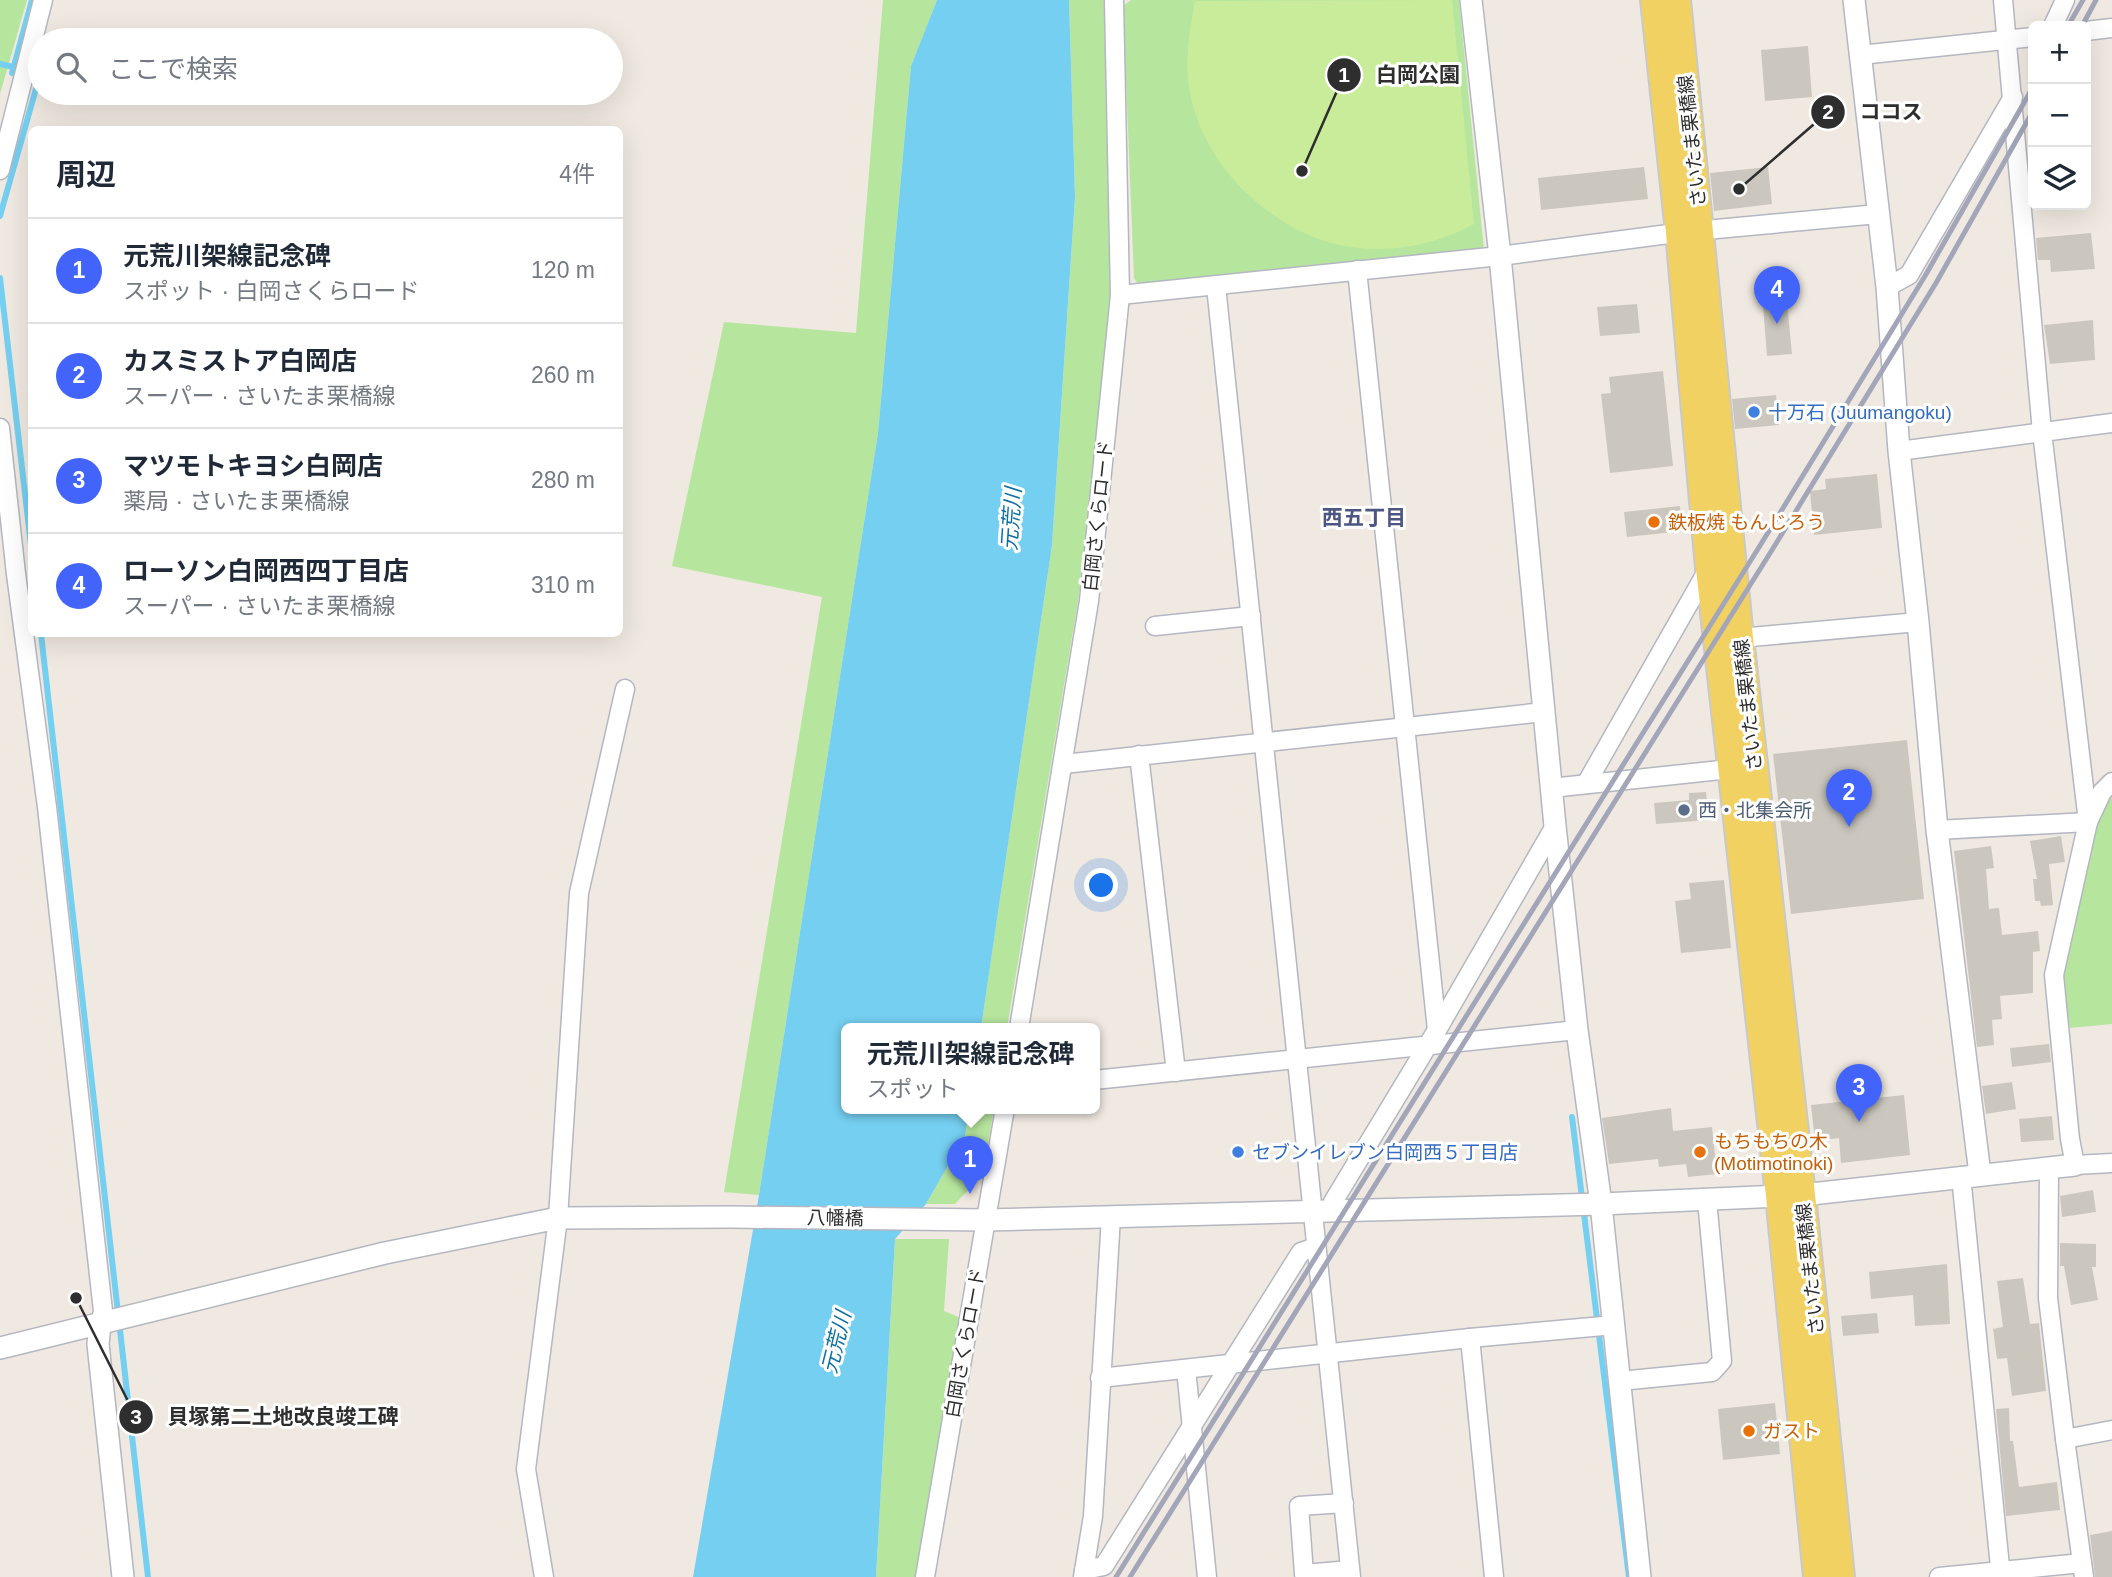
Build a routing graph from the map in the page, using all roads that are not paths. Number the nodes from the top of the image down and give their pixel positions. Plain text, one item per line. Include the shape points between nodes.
1 (44, 0) edge
2 (1114, 0) edge
3 (1471, 0) edge
4 (1654, 0) edge
5 (1677, 0) edge
6 (1854, 0) edge
7 (2003, 0) edge
8 (2065, 0) edge
9 (2055, 21) edge
10 (37, 28) edge
11 (2112, 29) edge
12 (2091, 31) edge
13 (2028, 37) edge
14 (2008, 38) junction
15 (1860, 55) junction
16 (28, 62) edge
17 (2013, 97) junction
18 (0, 170) edge
19 (1878, 214) junction
20 (1690, 232) junction
21 (1500, 256) junction
22 (1357, 270) junction
23 (1216, 286) junction
24 (1887, 287) junction
25 (1120, 295) junction
26 (2112, 423) edge
27 (0, 428) edge
28 (2042, 432) junction
29 (1899, 451) junction
30 (1709, 568) junction
31 (1251, 616) junction
32 (1918, 622) junction
33 (1155, 626) dead end
34 (1740, 638) junction
35 (625, 689) dead end
36 (1544, 712) junction
37 (1407, 727) junction
38 (1265, 741) junction
39 (1139, 755) junction
40 (1063, 764) junction
41 (1730, 769) junction
42 (2112, 782) edge
43 (1586, 784) junction
44 (1551, 788) junction
45 (2088, 822) junction
46 (1555, 826) junction
47 (1937, 830) junction
48 (1020, 1023) edge
49 (1437, 1030) junction
50 (1577, 1030) junction
51 (1426, 1048) junction
52 (1298, 1060) junction
53 (1176, 1072) junction
54 (1100, 1079) edge
55 (1004, 1114) edge
56 (2112, 1163) edge
57 (2075, 1165) junction
58 (2049, 1168) junction
59 (1970, 1175) junction
60 (1791, 1195) junction
61 (1707, 1200) junction
62 (1601, 1204) junction
63 (1323, 1210) junction
64 (1111, 1217) junction
65 (558, 1218) junction
66 (985, 1220) junction
67 (1316, 1247) junction
68 (100, 1325) junction
69 (1614, 1325) junction
70 (1470, 1338) junction
71 (0, 1348) edge
72 (1328, 1354) junction
73 (1230, 1364) junction
74 (1186, 1369) junction
75 (1100, 1378) junction
76 (1620, 1381) junction
77 (1192, 1427) junction
78 (2112, 1430) edge
79 (2064, 1439) junction
80 (1344, 1503) junction
81 (2083, 1570) edge
82 (1084, 1574) edge
83 (1351, 1574) edge
84 (2001, 1574) edge
85 (123, 1577) edge
86 (544, 1577) edge
87 (925, 1577) edge
88 (1207, 1577) edge
89 (1494, 1577) edge
90 (1640, 1577) edge
91 (1818, 1577) edge
92 (1841, 1577) edge
93 (1939, 1577) edge

1 - 10 street
2 - 25 street, 白岡さくらロード
3 - 21 street
4 - 20 main road, さいたま栗橋線
5 - 20 main road, さいたま栗橋線
6 - 15 street
7 - 14 street
8 - 9 street
11 - 12 street
13 - 14 street
14 - 15 street
14 - 17 street
15 - 19 street
16 - 18 street
17 - 24 street via 1909,275
17 - 28 street
19 - 20 street
19 - 24 street
20 - 21 street
20 - 30 main road, さいたま栗橋線
20 - 34 main road, さいたま栗橋線
21 - 22 street
21 - 36 street
22 - 23 street
22 - 37 street
23 - 25 street
23 - 31 street
24 - 29 street
25 - 40 street, 白岡さくらロード via 1090,601
26 - 28 street
27 - 68 street via 47,807 103,1311
28 - 29 street
28 - 45 street
29 - 32 street
30 - 41 main road, さいたま栗橋線
30 - 43 street
31 - 33 street
31 - 38 street
32 - 34 street
32 - 47 street
34 - 60 main road, さいたま栗橋線
35 - 65 street via 579,893
36 - 37 street
36 - 44 street
37 - 38 street
37 - 49 street
38 - 39 street
38 - 52 street
39 - 40 street
39 - 53 street
40 - 48 street, 白岡さくらロード
41 - 43 street
41 - 60 main road, さいたま栗橋線
42 - 45 street
43 - 44 street
44 - 46 street
45 - 47 street
45 - 57 street via 2054,975
46 - 49 street
46 - 50 street
47 - 59 street
49 - 51 street
50 - 51 street
50 - 62 street
51 - 52 street
51 - 63 street via 1333,1202
52 - 53 street
52 - 63 street
53 - 54 street
55 - 66 street, 白岡さくらロード
56 - 57 street
57 - 58 street, 八幡橋
58 - 59 street, 八幡橋
58 - 79 street via 2048,1298
59 - 60 street, 八幡橋
59 - 84 street
60 - 61 street, 八幡橋
60 - 91 main road, さいたま栗橋線
60 - 92 main road, さいたま栗橋線
61 - 62 street, 八幡橋
61 - 76 street via 1723,1361 1712,1371
62 - 63 street, 八幡橋
62 - 69 street
63 - 64 street, 八幡橋
63 - 67 street
64 - 66 street, 八幡橋
64 - 75 street
65 - 66 street, 八幡橋
65 - 68 street, 八幡橋 via 385,1253
65 - 86 street via 526,1469
66 - 87 street, 白岡さくらロード
67 - 72 street
67 - 73 street via 1301,1252
68 - 71 street, 八幡橋
68 - 85 street via 98,1344
69 - 70 street
69 - 76 street
70 - 72 street
70 - 89 street
72 - 73 street
72 - 80 street
73 - 74 street
73 - 77 street
74 - 75 street
74 - 77 street
75 - 82 street via 1093,1516
76 - 90 street
77 - 82 street via 1104,1566
77 - 88 street
78 - 79 street
79 - 81 street
80 - 83 street
80 - 83 street via 1298,1506 1304,1573
81 - 84 street
84 - 93 street

